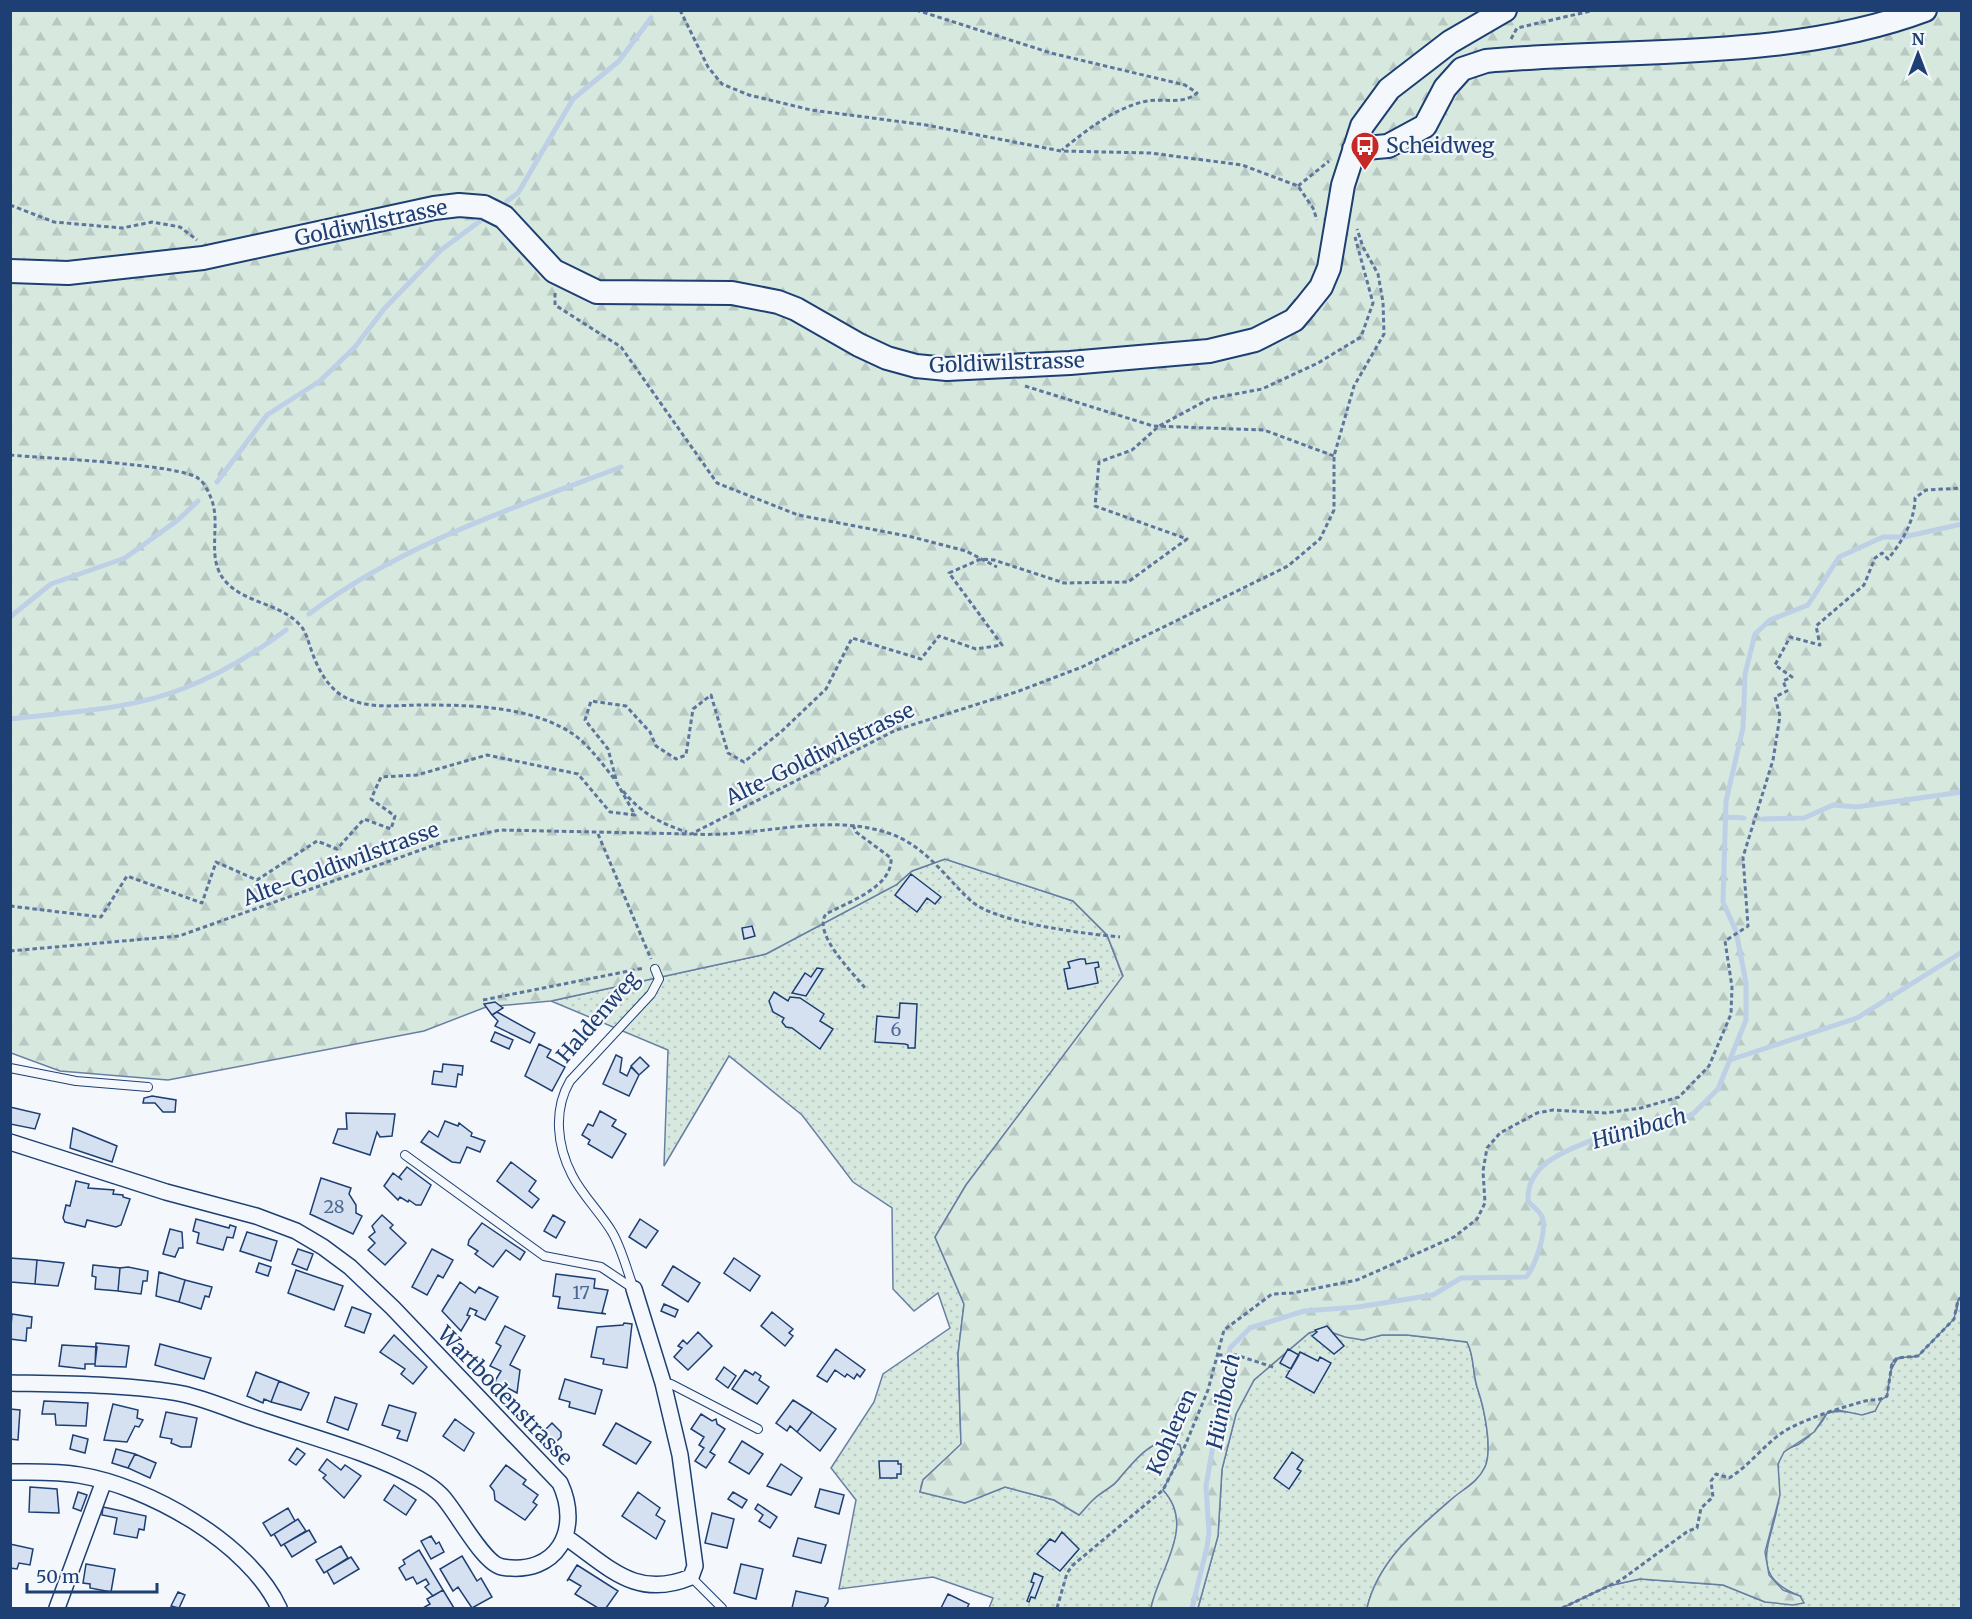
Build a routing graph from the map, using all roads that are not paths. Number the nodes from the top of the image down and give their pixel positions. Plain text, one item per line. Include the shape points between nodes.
1 (1505, 10) edge
2 (1925, 10) edge
3 (1354, 149) junction
4 (10, 271) edge
5 (655, 969) road end
6 (10, 1068) edge
7 (148, 1086) dead end
8 (10, 1142) edge
9 (405, 1155) dead end
10 (634, 1289) junction
11 (10, 1383) edge
12 (663, 1383) junction
13 (758, 1429) dead end
14 (10, 1473) edge
15 (104, 1481) junction
16 (567, 1538) junction
17 (691, 1577) junction
18 (57, 1608) edge
19 (279, 1608) edge
20 (722, 1608) edge

1 - 3 street, Goldiwilstrasse via 1450,42 1389,89 1362,126
2 - 3 street via 1866,28 1773,43 1486,60 1462,69 1446,88 1425,126 1388,146
3 - 4 street, Goldiwilstrasse via 1343,185 1329,268 1321,287 1293,320 1255,340 1209,351 1070,363 947,369 916,366 887,358 778,302 732,293 597,292 554,271 504,217 484,207 459,205 203,258 68,273
5 - 10 lane, Haldenweg via 659,979 651,994 570,1081 558,1116 559,1138 572,1175 613,1234
6 - 7 lane via 76,1081
8 - 16 street, Wartbodenstrasse via 166,1192 263,1218 323,1247 393,1308 560,1483 569,1513
9 - 10 lane via 544,1256 601,1267
10 - 12 street, Haldenweg
11 - 16 street via 182,1394 356,1451 400,1469 441,1494 482,1552 498,1566 536,1564
12 - 13 lane via 716,1405
12 - 17 street, Haldenweg via 680,1455 695,1566
14 - 15 street via 79,1475
15 - 18 street
15 - 19 street via 186,1516 241,1558 267,1585
16 - 17 street via 634,1583 656,1586
17 - 20 lane

